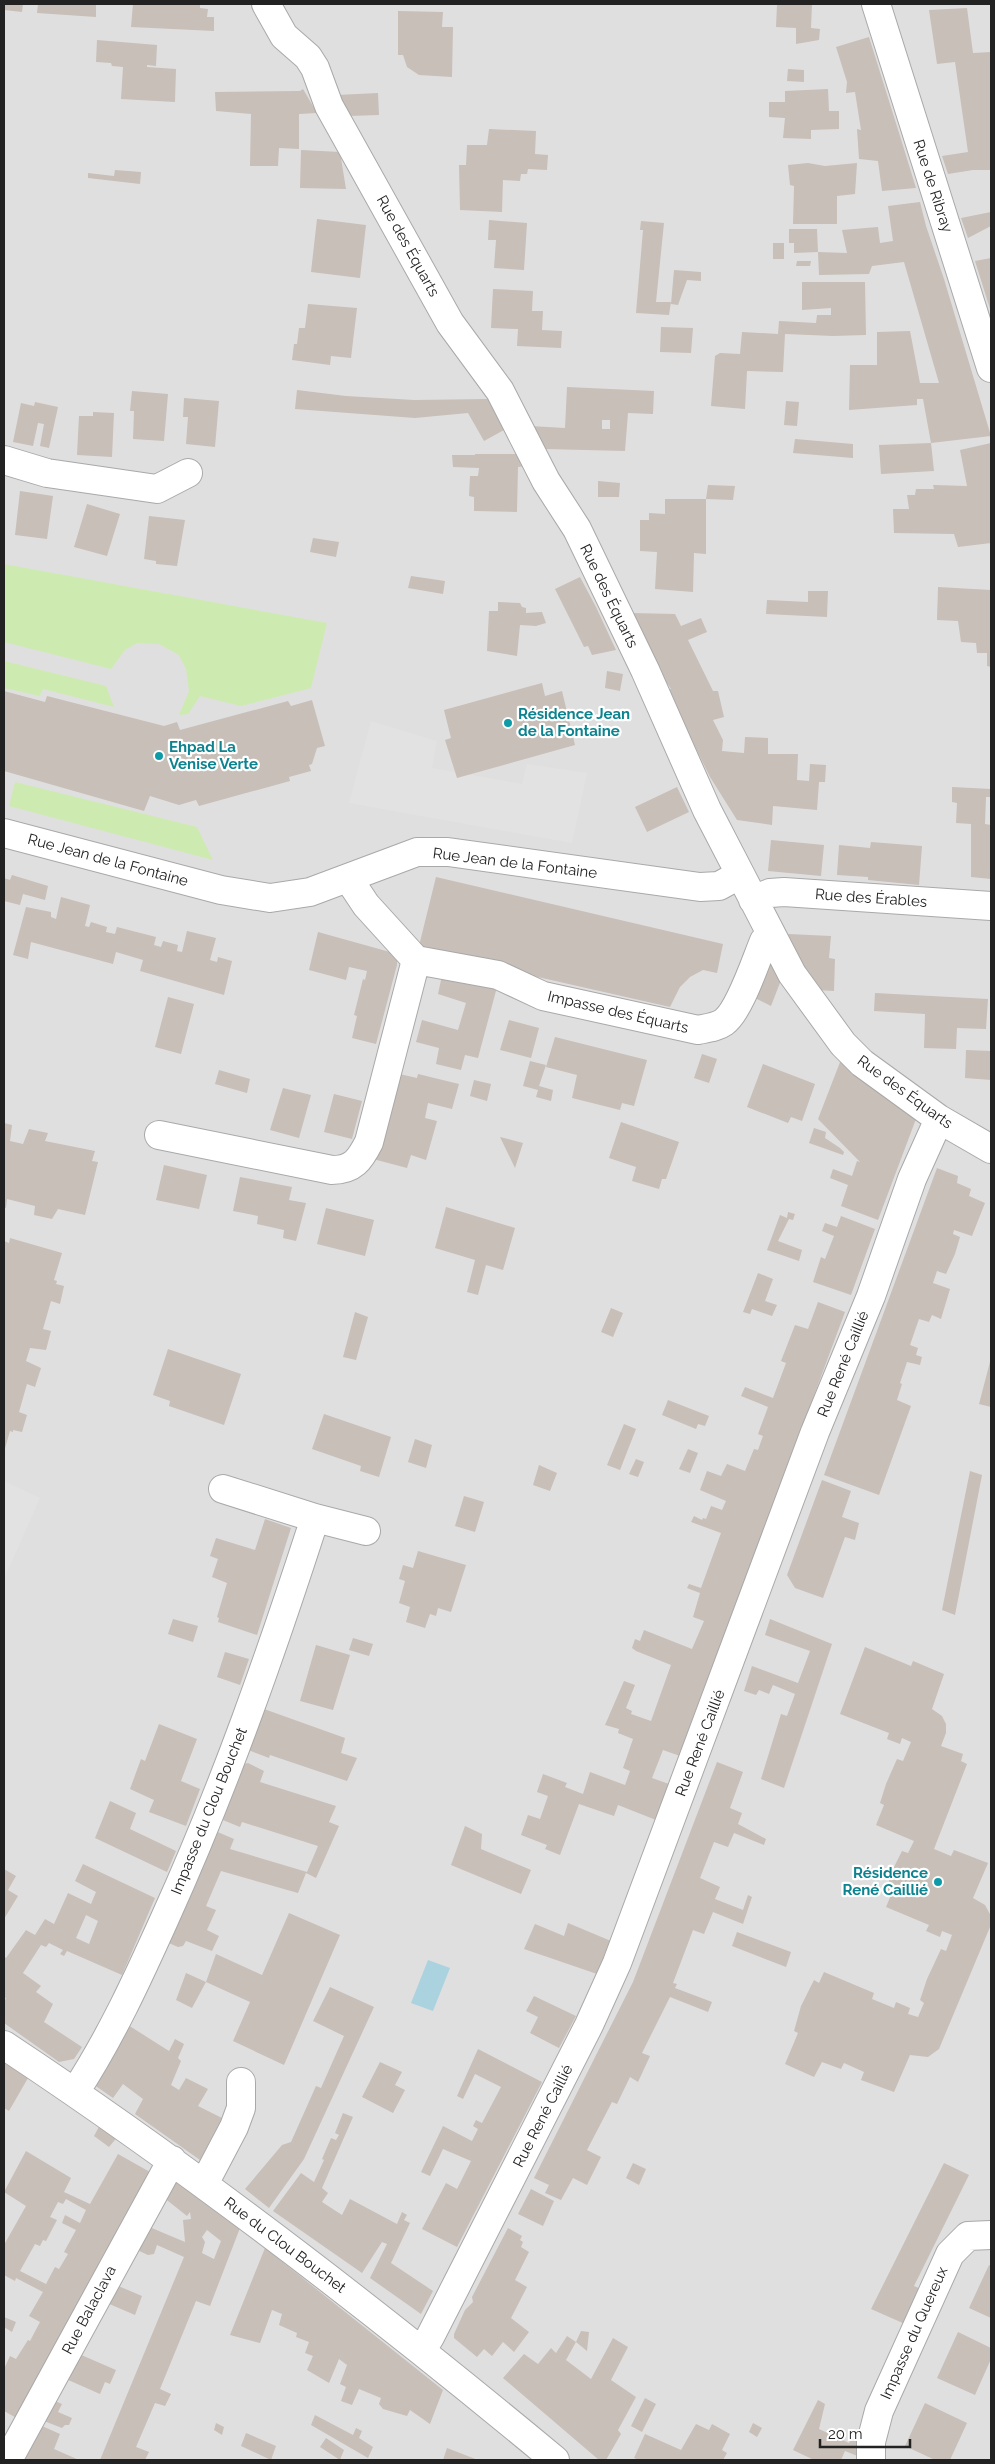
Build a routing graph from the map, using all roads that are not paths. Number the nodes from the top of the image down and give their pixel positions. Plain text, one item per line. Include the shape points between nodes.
1 (266, 4) edge
2 (876, 4) edge
3 (984, 320) edge
4 (991, 368) edge
5 (4, 460) edge
6 (188, 473) dead end
7 (4, 833) edge
8 (739, 875) junction
9 (348, 878) junction
10 (753, 900) junction
11 (991, 906) edge
12 (771, 934) junction
13 (416, 960) junction
14 (939, 1119) junction
15 (159, 1135) dead end
16 (991, 1149) edge
17 (223, 1489) dead end
18 (315, 1518) junction
19 (366, 1531) dead end
20 (4, 2045) edge
21 (241, 2082) dead end
22 (75, 2092) junction
23 (172, 2160) junction
24 (204, 2184) junction
25 (991, 2235) edge
26 (422, 2350) junction
27 (8, 2460) edge
28 (555, 2460) edge
29 (871, 2460) edge

1 - 8 street, Rue des Équarts via 284,36 316,68 329,106 450,322 462,342 491,375 546,481 577,529
2 - 3 street, Rue de Ribray
3 - 4 street, Rue de Ribray
5 - 6 street via 47,473 158,489
7 - 9 street, Rue Jean de la Fontaine via 246,896 290,896
8 - 9 street, Rue Jean de la Fontaine via 718,886 700,887 432,851 398,858
8 - 10 street, Rue des Équarts
9 - 13 street via 366,905
10 - 11 street, Rue des Érables via 770,893 784,892
10 - 12 street, Rue des Équarts
12 - 13 street, Impasse des Équarts via 764,941 736,1007 726,1021 698,1030 544,996 498,975
12 - 14 street, Rue des Équarts via 796,981 843,1044 862,1063
13 - 15 street via 369,1142 353,1166 332,1170
14 - 16 street, Rue des Équarts
14 - 26 street, Rue René Caillié via 912,1179 870,1296 815,1432 617,1963
17 - 18 street
18 - 19 street
18 - 22 street, Impasse du Clou Bouchet via 266,1666 188,1866 110,2034
20 - 22 street, Rue du Clou Bouchet
21 - 24 street via 241,2108
22 - 23 street, Rue du Clou Bouchet
23 - 24 street, Rue du Clou Bouchet
23 - 27 street, Rue Balaclava
24 - 26 street, Rue du Clou Bouchet
25 - 29 street, Impasse du Quereux via 968,2236 950,2254 879,2411 871,2442
26 - 28 street, Rue du Clou Bouchet

